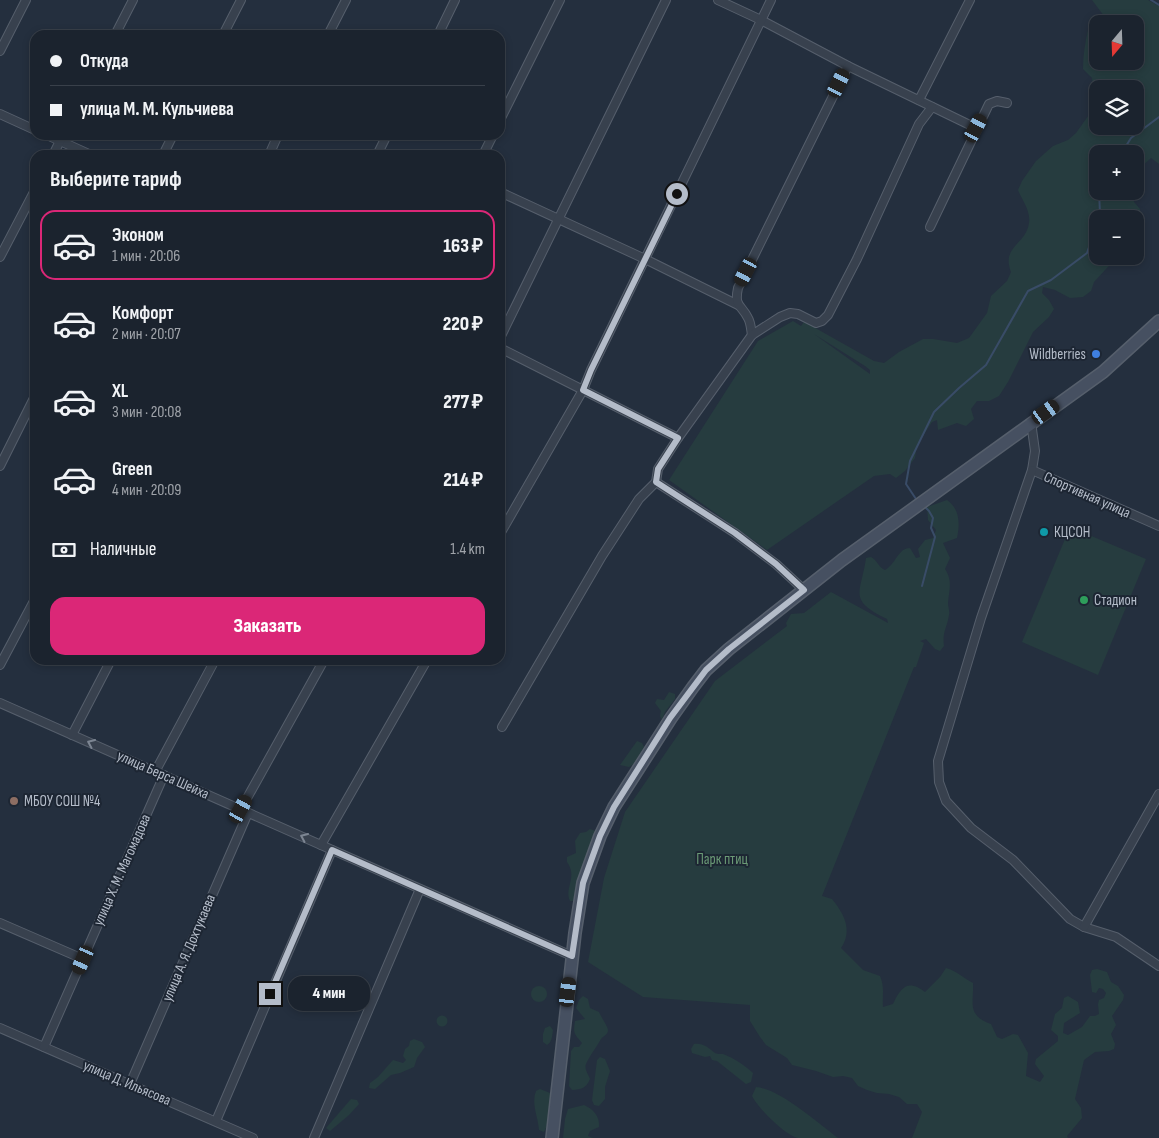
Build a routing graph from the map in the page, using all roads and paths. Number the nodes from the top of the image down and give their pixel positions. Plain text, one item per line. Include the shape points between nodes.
1 (26, 0) edge
2 (133, 0) edge
3 (241, 0) edge
4 (346, 0) edge
5 (455, 0) edge
6 (560, 0) edge
7 (666, 0) edge
8 (718, 0) edge
9 (772, 0) edge
10 (970, 0) edge
11 (761, 20) junction
12 (118, 30) edge
13 (226, 30) edge
14 (331, 30) edge
15 (440, 30) edge
16 (0, 50) edge
17 (848, 66) junction
18 (918, 100) junction
19 (1007, 103) dead end
20 (932, 107) junction
21 (505, 110) edge
22 (0, 114) edge
23 (30, 128) edge
24 (976, 128) junction
25 (65, 140) edge
26 (82, 150) edge
27 (505, 194) edge
28 (30, 200) edge
29 (559, 220) junction
30 (930, 227) dead end
31 (0, 258) edge
32 (645, 259) junction
33 (738, 305) junction
34 (1159, 321) edge
35 (505, 328) edge
36 (752, 335) junction
37 (505, 351) edge
38 (583, 390) junction
39 (30, 406) edge
40 (1031, 422) junction
41 (678, 438) junction
42 (0, 466) edge
43 (1032, 470) junction
44 (656, 482) junction
45 (505, 525) edge
46 (1159, 526) edge
47 (804, 590) junction
48 (30, 608) edge
49 (0, 665) edge
50 (108, 665) edge
51 (212, 665) edge
52 (321, 665) edge
53 (425, 665) edge
54 (0, 703) edge
55 (502, 727) dead end
56 (72, 735) junction
57 (155, 772) junction
58 (164, 775) junction
59 (1159, 794) edge
60 (244, 811) junction
61 (321, 845) junction
62 (332, 850) junction
63 (420, 889) junction
64 (0, 923) edge
65 (1084, 927) junction
66 (572, 956) junction
67 (83, 960) junction
68 (1159, 966) edge
69 (0, 1028) edge
70 (44, 1047) junction
71 (130, 1084) junction
72 (216, 1121) junction
73 (253, 1138) edge
74 (314, 1138) edge
75 (552, 1138) edge

1 - 16 street
2 - 12 street
3 - 13 street
4 - 14 street
5 - 15 street
6 - 21 street
7 - 29 street
8 - 11 street
9 - 11 street
10 - 18 street
11 - 17 street
11 - 32 street
17 - 18 street
17 - 33 street via 738,288
18 - 20 street
19 - 24 street via 997,101 989,104
20 - 24 street
20 - 36 street via 920,124 828,315 816,323 790,313
22 - 23 street
24 - 30 street
25 - 26 street
27 - 29 street
28 - 31 street
29 - 32 street
29 - 35 street
32 - 33 street
32 - 38 street
33 - 36 street via 749,319
34 - 40 main road via 1103,372
36 - 41 street
37 - 38 street
38 - 41 street
38 - 45 street
39 - 42 street
40 - 43 street, Спортивная улица
40 - 47 main road
41 - 44 street via 658,469
43 - 46 street, Спортивная улица
43 - 65 street via 981,618 938,761 939,782 946,801 971,828 1013,860 1070,918
44 - 47 street via 735,533
44 - 55 street via 639,499 602,556
47 - 66 main road via 706,670 670,718 614,807 600,836 583,883
48 - 49 street
50 - 56 street
51 - 57 street
52 - 60 street, улица А. Я. Дохтукаева
53 - 61 street
54 - 56 street, улица Берса Шейха
57 -> 56 street, улица Берса Шейха
57 - 58 street, улица Берса Шейха
58 - 60 street, улица Берса Шейха
58 - 67 street, улица Х. М. Магомадова
59 - 65 street
61 -> 60 street, улица Берса Шейха
60 - 71 street, улица А. Я. Дохтукаева
61 - 62 street, улица Берса Шейха
62 - 63 street, улица Берса Шейха
62 - 72 street
63 - 66 street, улица Берса Шейха
63 - 74 street
64 - 67 street
65 - 68 street via 1116,937
66 - 75 main road
67 - 70 street, улица Х. М. Магомадова
69 - 70 street, улица Д. Ильясова
70 - 71 street, улица Д. Ильясова
71 - 72 street, улица Д. Ильясова
72 - 73 street, улица Д. Ильясова

